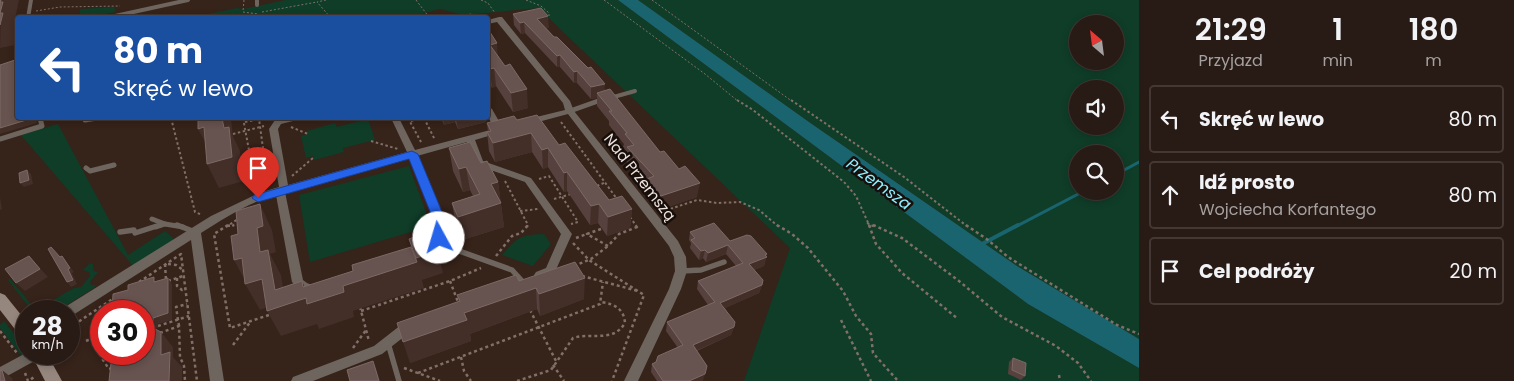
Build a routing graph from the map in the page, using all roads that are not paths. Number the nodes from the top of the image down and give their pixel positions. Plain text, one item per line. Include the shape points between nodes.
1 (31, 0) edge
2 (149, 0) edge
3 (188, 0) edge
4 (150, 7) junction
5 (28, 15) edge
6 (118, 15) edge
7 (490, 21) edge
8 (635, 91) dead end
9 (570, 111) junction
10 (490, 112) edge
11 (40, 120) edge
12 (286, 120) edge
13 (396, 120) edge
14 (509, 127) junction
15 (470, 138) junction
16 (0, 139) edge
17 (412, 154) junction
18 (114, 165) dead end
19 (86, 168) dead end
20 (282, 188) junction
21 (152, 219) dead end
22 (165, 224) junction
23 (120, 232) dead end
24 (195, 232) junction
25 (439, 238) junction
26 (417, 254) edge
27 (724, 262) dead end
28 (681, 271) junction
29 (522, 282) junction
30 (508, 286) edge
31 (315, 287) edge
32 (0, 299) edge
33 (80, 304) edge
34 (15, 318) edge
35 (424, 318) edge
36 (388, 342) junction
37 (17, 365) edge
38 (42, 365) edge
39 (0, 374) edge
40 (46, 378) edge
41 (218, 381) edge
42 (298, 381) edge
43 (399, 381) edge
44 (631, 381) edge

1 - 5 lane
2 - 4 lane
3 - 4 lane
4 - 6 lane
7 - 9 street, Nad Przemszą via 499,19 567,103
8 - 9 lane
9 - 14 street
9 - 28 street, Nad Przemszą via 677,250
10 - 14 street
11 - 16 lane via 42,126
12 - 20 street via 278,122 273,129
13 - 17 street
14 - 15 street
15 - 17 street
15 - 29 street via 479,163 529,182 564,232 550,271
17 - 20 street
17 - 25 street via 441,224
18 - 19 lane
20 - 24 street via 215,219
20 - 31 street via 298,282 304,288
21 - 22 lane
22 - 23 lane via 135,233 134,230
22 - 24 lane
24 - 33 street
24 - 41 street
25 - 26 street
25 - 29 lane via 451,248 512,270
27 - 28 lane via 701,270
28 - 44 street
29 - 30 street
32 - 34 main road
35 - 36 street
36 - 42 street via 378,350
36 - 43 lane
37 - 39 street
38 - 40 main road

